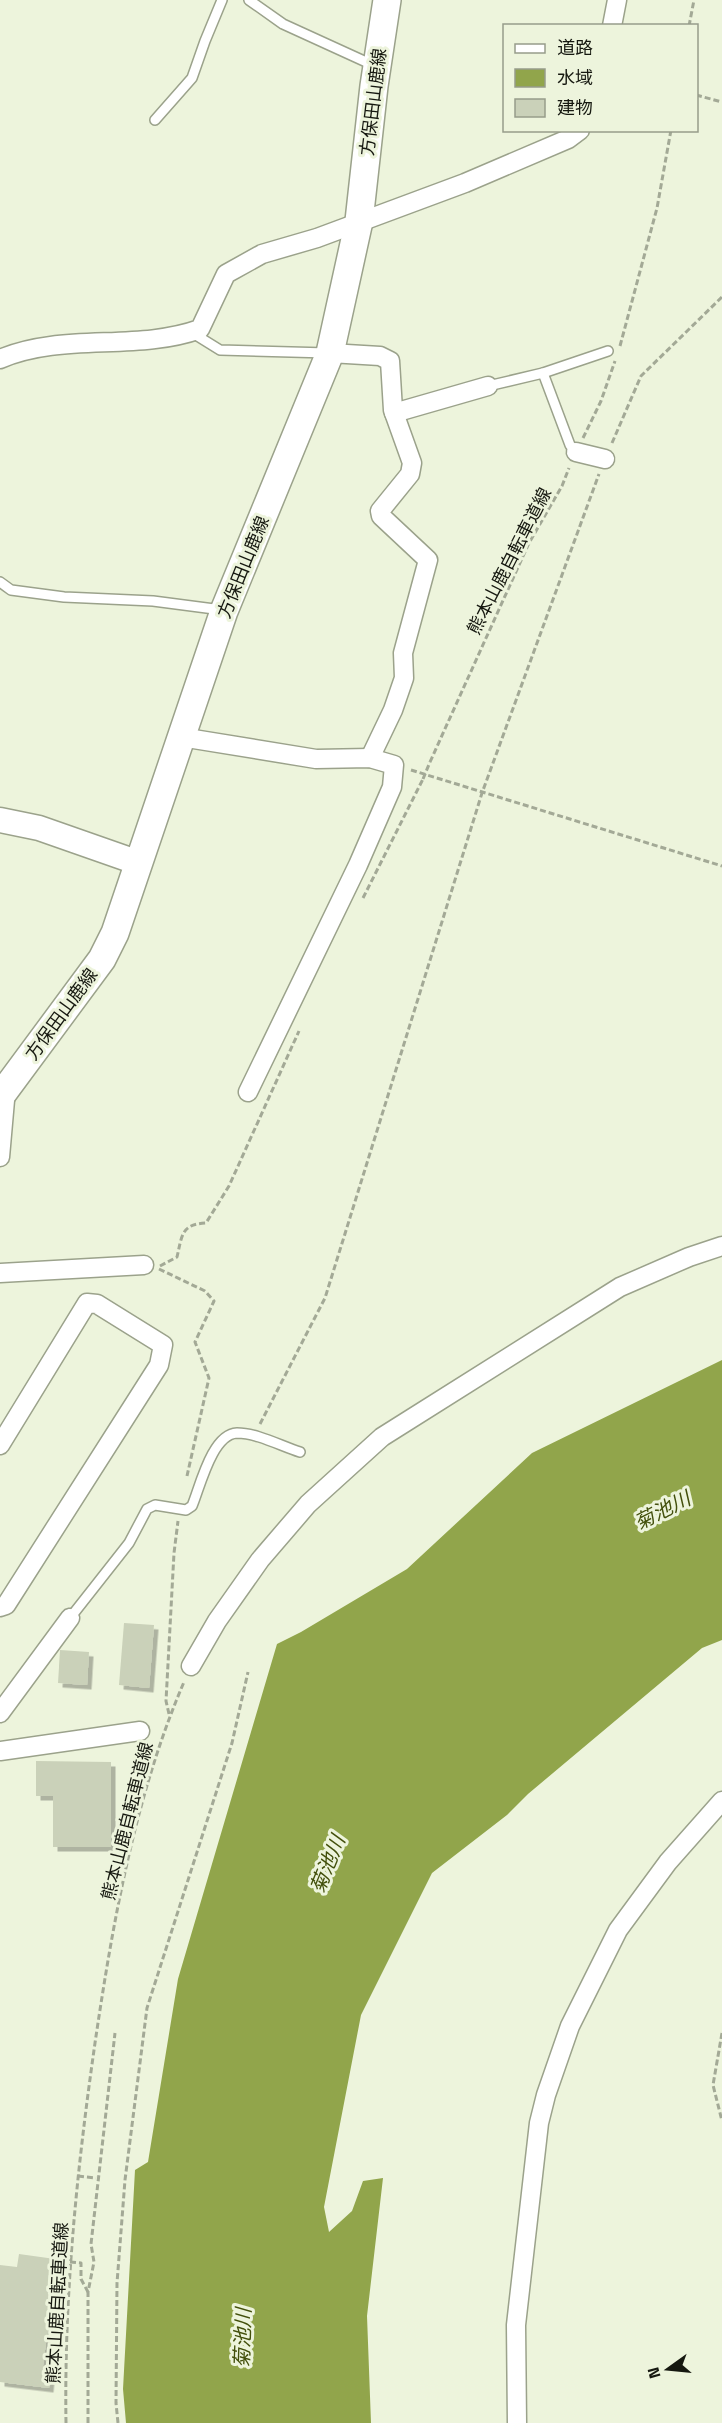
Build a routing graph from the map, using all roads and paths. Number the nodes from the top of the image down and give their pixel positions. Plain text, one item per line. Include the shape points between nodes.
1 (222, 0) edge
2 (249, 0) edge
3 (387, 0) edge
4 (617, 0) edge
5 (694, 0) edge
6 (612, 24) edge
7 (689, 24) edge
8 (377, 67) junction
9 (698, 96) edge
10 (722, 102) edge
11 (155, 120) dead end
12 (577, 132) edge
13 (671, 132) edge
14 (359, 221) junction
15 (722, 297) edge
16 (191, 332) junction
17 (622, 338) dead end
18 (330, 353) junction
19 (612, 353) joint
20 (0, 359) edge
21 (543, 373) junction
22 (488, 386) joint
23 (394, 413) junction
24 (576, 452) junction
25 (605, 459) junction
26 (0, 582) edge
27 (224, 611) junction
28 (181, 737) junction
29 (370, 758) junction
30 (394, 765) junction
31 (423, 779) dead end
32 (482, 792) junction
33 (0, 820) edge
34 (139, 863) junction
35 (722, 866) edge
36 (248, 1092) dead end
37 (3, 1093) edge
38 (0, 1157) edge
39 (722, 1246) edge
40 (150, 1266) joint
41 (0, 1273) edge
42 (254, 1436) junction
43 (0, 1445) edge
44 (300, 1452) dead end
45 (180, 1509) junction
46 (0, 1607) edge
47 (69, 1618) joint
48 (191, 1666) joint
49 (248, 1672) dead end
50 (0, 1713) edge
51 (169, 1716) junction
52 (140, 1731) dead end
53 (0, 1751) edge
54 (722, 1801) edge
55 (115, 2033) dead end
56 (722, 2033) edge
57 (722, 2121) edge
58 (78, 2176) junction
59 (96, 2178) dead end
60 (70, 2262) junction
61 (88, 2292) junction
62 (66, 2423) edge
63 (88, 2423) edge
64 (118, 2423) edge
65 (517, 2423) edge

1 - 11 lane via 192,78
2 - 8 lane via 283,24
3 - 8 main road, 方保田山鹿線
4 - 6 street
5 - 7 path
8 - 14 main road, 方保田山鹿線
9 - 10 path
12 - 14 street via 465,183
13 - 17 path via 657,208
14 - 16 street via 262,254 226,274 200,329
14 - 18 main road, 方保田山鹿線
15 - 25 path via 641,376
16 - 18 lane via 220,350
16 - 20 street via 131,342 65,344
18 - 23 street via 380,356 390,361
18 - 27 main road, 方保田山鹿線
19 - 21 lane
19 - 24 path, 熊本山鹿自転車道線 via 601,401
21 - 22 lane
21 - 24 lane
22 - 23 street
23 - 29 street via 412,463 410,474 380,511 381,516 428,560 403,653 404,678
24 - 25 street
24 - 31 path, 熊本山鹿自転車道線, bridge via 562,486 529,543
25 - 32 path
26 - 27 lane via 11,590 53,596 153,601
27 - 28 main road, 方保田山鹿線
28 - 29 street via 316,759
28 - 34 main road, 方保田山鹿線
29 - 30 street
30 - 32 path
30 - 36 street via 392,787 362,855
32 - 35 path
32 - 42 path via 325,1298
33 - 34 street via 39,828
34 - 37 main road, 方保田山鹿線 via 102,959
37 - 38 street
39 - 48 street via 621,1287 382,1437 308,1504 260,1560
40 - 41 street
40 - 45 path, 熊本山鹿自転車道線 via 205,1292 213,1301 195,1342 209,1378
42 - 44 lane
42 - 45 lane via 235,1433 223,1438 215,1447 192,1506
43 - 46 street via 87,1302 97,1304 163,1345 159,1365 6,1605
45 - 47 lane via 155,1505 147,1509 129,1543
45 - 51 path, 熊本山鹿自転車道線 via 171,1587 166,1701
47 - 50 street
48 - 51 path
49 - 64 path via 232,1743 147,2008 125,2180 117,2283
51 - 58 path, 熊本山鹿自転車道線 via 150,1771 107,1962
52 - 53 street
54 - 65 street via 668,1862 618,1930 570,2026 546,2095 539,2123 516,2325
55 - 61 path
56 - 57 path via 713,2085
58 - 59 path
58 - 60 path, 熊本山鹿自転車道線
60 - 61 path via 81,2263 81,2279
60 - 62 path, 熊本山鹿自転車道線
61 - 63 path

